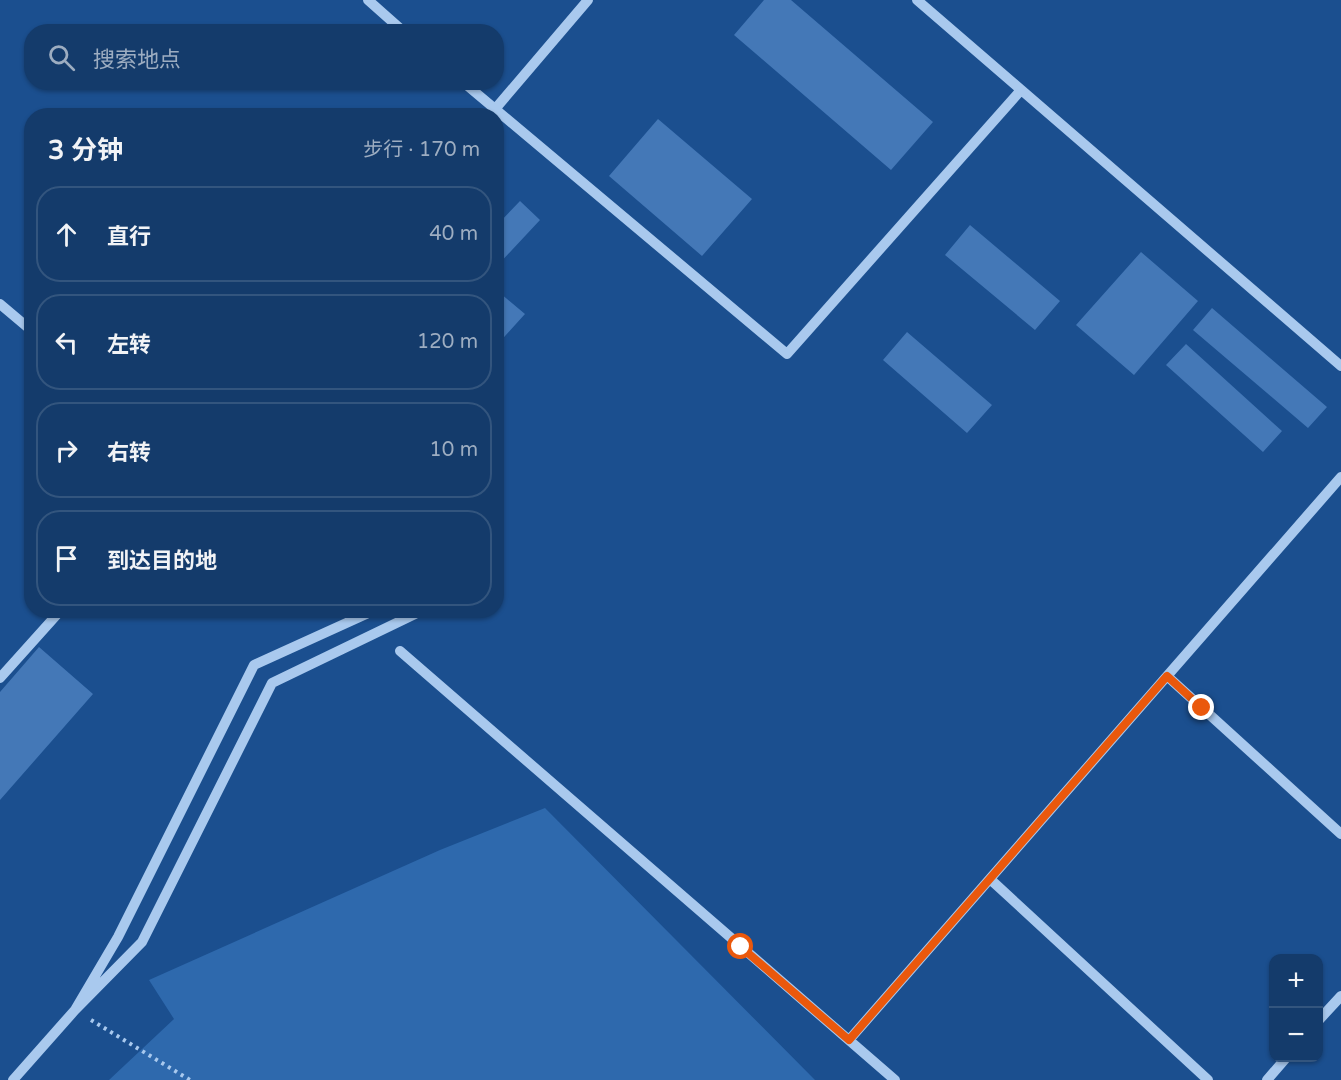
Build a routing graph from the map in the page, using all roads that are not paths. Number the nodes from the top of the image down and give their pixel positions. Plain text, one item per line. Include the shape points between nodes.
1 (368, 0) edge
2 (588, 0) edge
3 (917, 0) edge
4 (395, 24) edge
5 (470, 90) edge
6 (1021, 90) junction
7 (487, 108) edge
8 (496, 108) edge
9 (504, 123) edge
10 (0, 304) edge
11 (24, 324) edge
12 (1341, 366) edge
13 (1341, 477) edge
14 (54, 618) edge
15 (357, 618) edge
16 (407, 618) edge
17 (400, 651) dead end
18 (1167, 676) junction
19 (0, 678) edge
20 (1341, 834) edge
21 (990, 879) junction
22 (1341, 996) edge
23 (75, 1010) junction
24 (1323, 1016) edge
25 (849, 1040) junction
26 (1283, 1062) edge
27 (13, 1080) edge
28 (895, 1080) edge
29 (1208, 1080) edge
30 (1267, 1080) edge

1 - 4 street
2 - 8 street
3 - 6 street
5 - 7 street
6 - 9 street via 787,354
6 - 12 street
10 - 11 street
13 - 18 street
14 - 19 street
15 - 23 street via 254,665 118,937
16 - 23 street via 272,682 142,942
17 - 25 street
18 - 20 street
18 - 21 street
21 - 25 street
21 - 29 street
22 - 24 street
23 - 27 street
25 - 28 street
26 - 30 street

